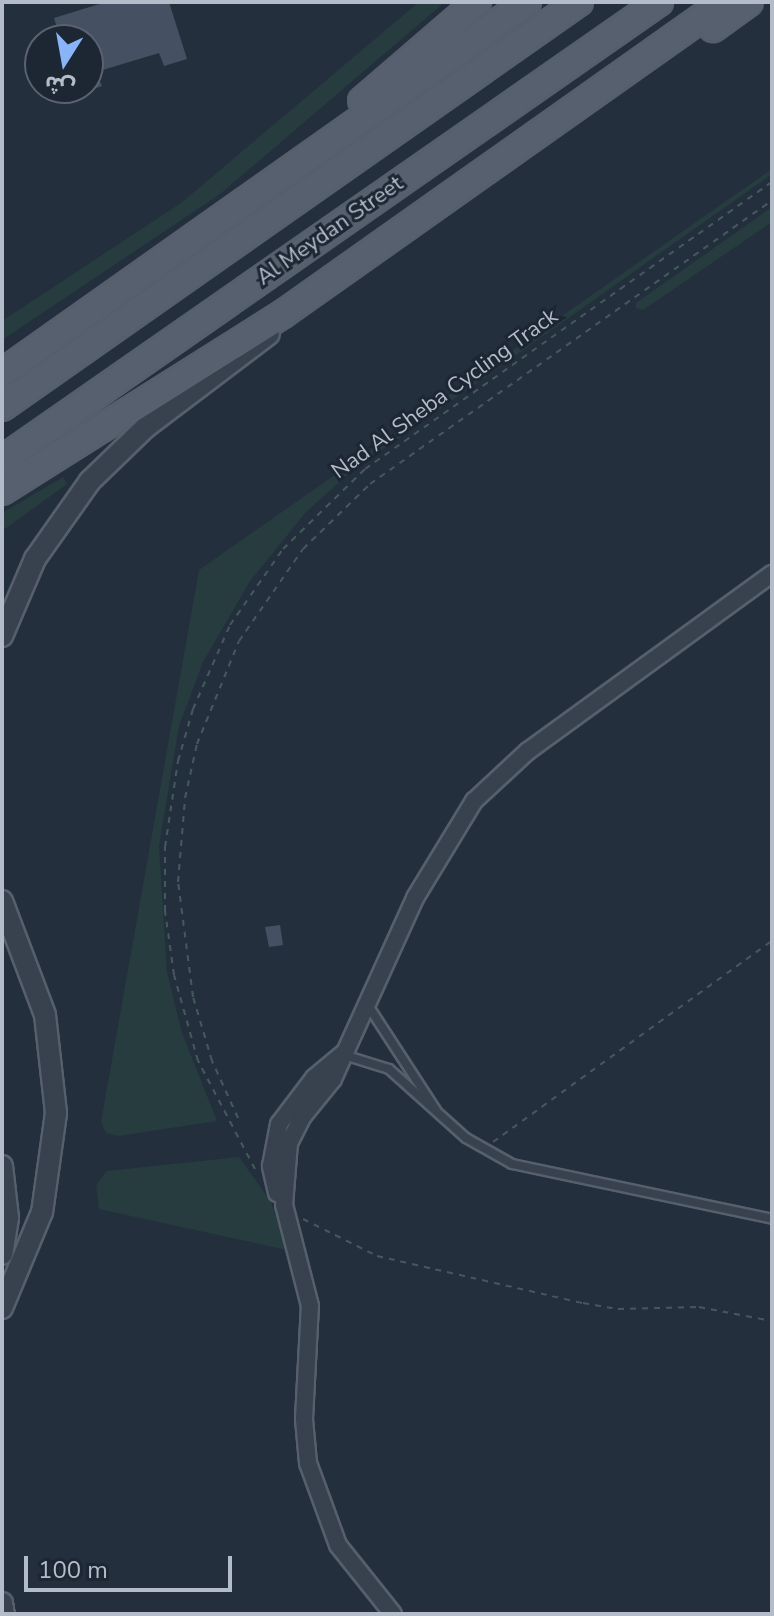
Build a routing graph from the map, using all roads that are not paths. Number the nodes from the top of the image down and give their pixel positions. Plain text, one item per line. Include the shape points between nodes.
1 (477, 2) edge
2 (527, 2) edge
3 (579, 2) edge
4 (659, 2) edge
5 (724, 2) edge
6 (749, 2) edge
7 (661, 48) junction
8 (289, 170) junction
9 (88, 312) junction
10 (283, 314) junction
11 (2, 355) edge
12 (2, 373) edge
13 (2, 407) edge
14 (2, 460) edge
15 (2, 491) edge
16 (772, 574) edge
17 (2, 636) edge
18 (2, 901) edge
19 (369, 1007) junction
20 (343, 1054) junction
21 (436, 1110) junction
22 (2, 1166) edge
23 (772, 1219) edge
24 (2, 1254) edge
25 (2, 1308) edge
26 (2, 1603) edge
27 (4, 1614) edge
28 (393, 1614) edge

1 - 8 main road
2 - 8 main road
3 - 13 main road, Al Meydan Street
4 - 14 main road, Al Meydan Street
5 - 7 main road
6 - 7 main road via 697,38
7 - 10 main road
8 - 9 main road
9 - 11 street
9 - 12 main road
10 - 15 main road
10 - 17 street via 258,343 146,427 90,481 40,549
16 - 19 street via 491,783 459,820 429,870
18 - 25 street via 45,1015 56,1113 42,1212
19 - 20 street
19 - 21 lane
20 - 21 lane via 389,1069
20 - 28 street via 333,1079 289,1143 284,1205 310,1306 304,1419 313,1484 338,1545
21 - 23 lane via 482,1149 543,1175
22 - 24 street via 8,1200
26 - 27 street

